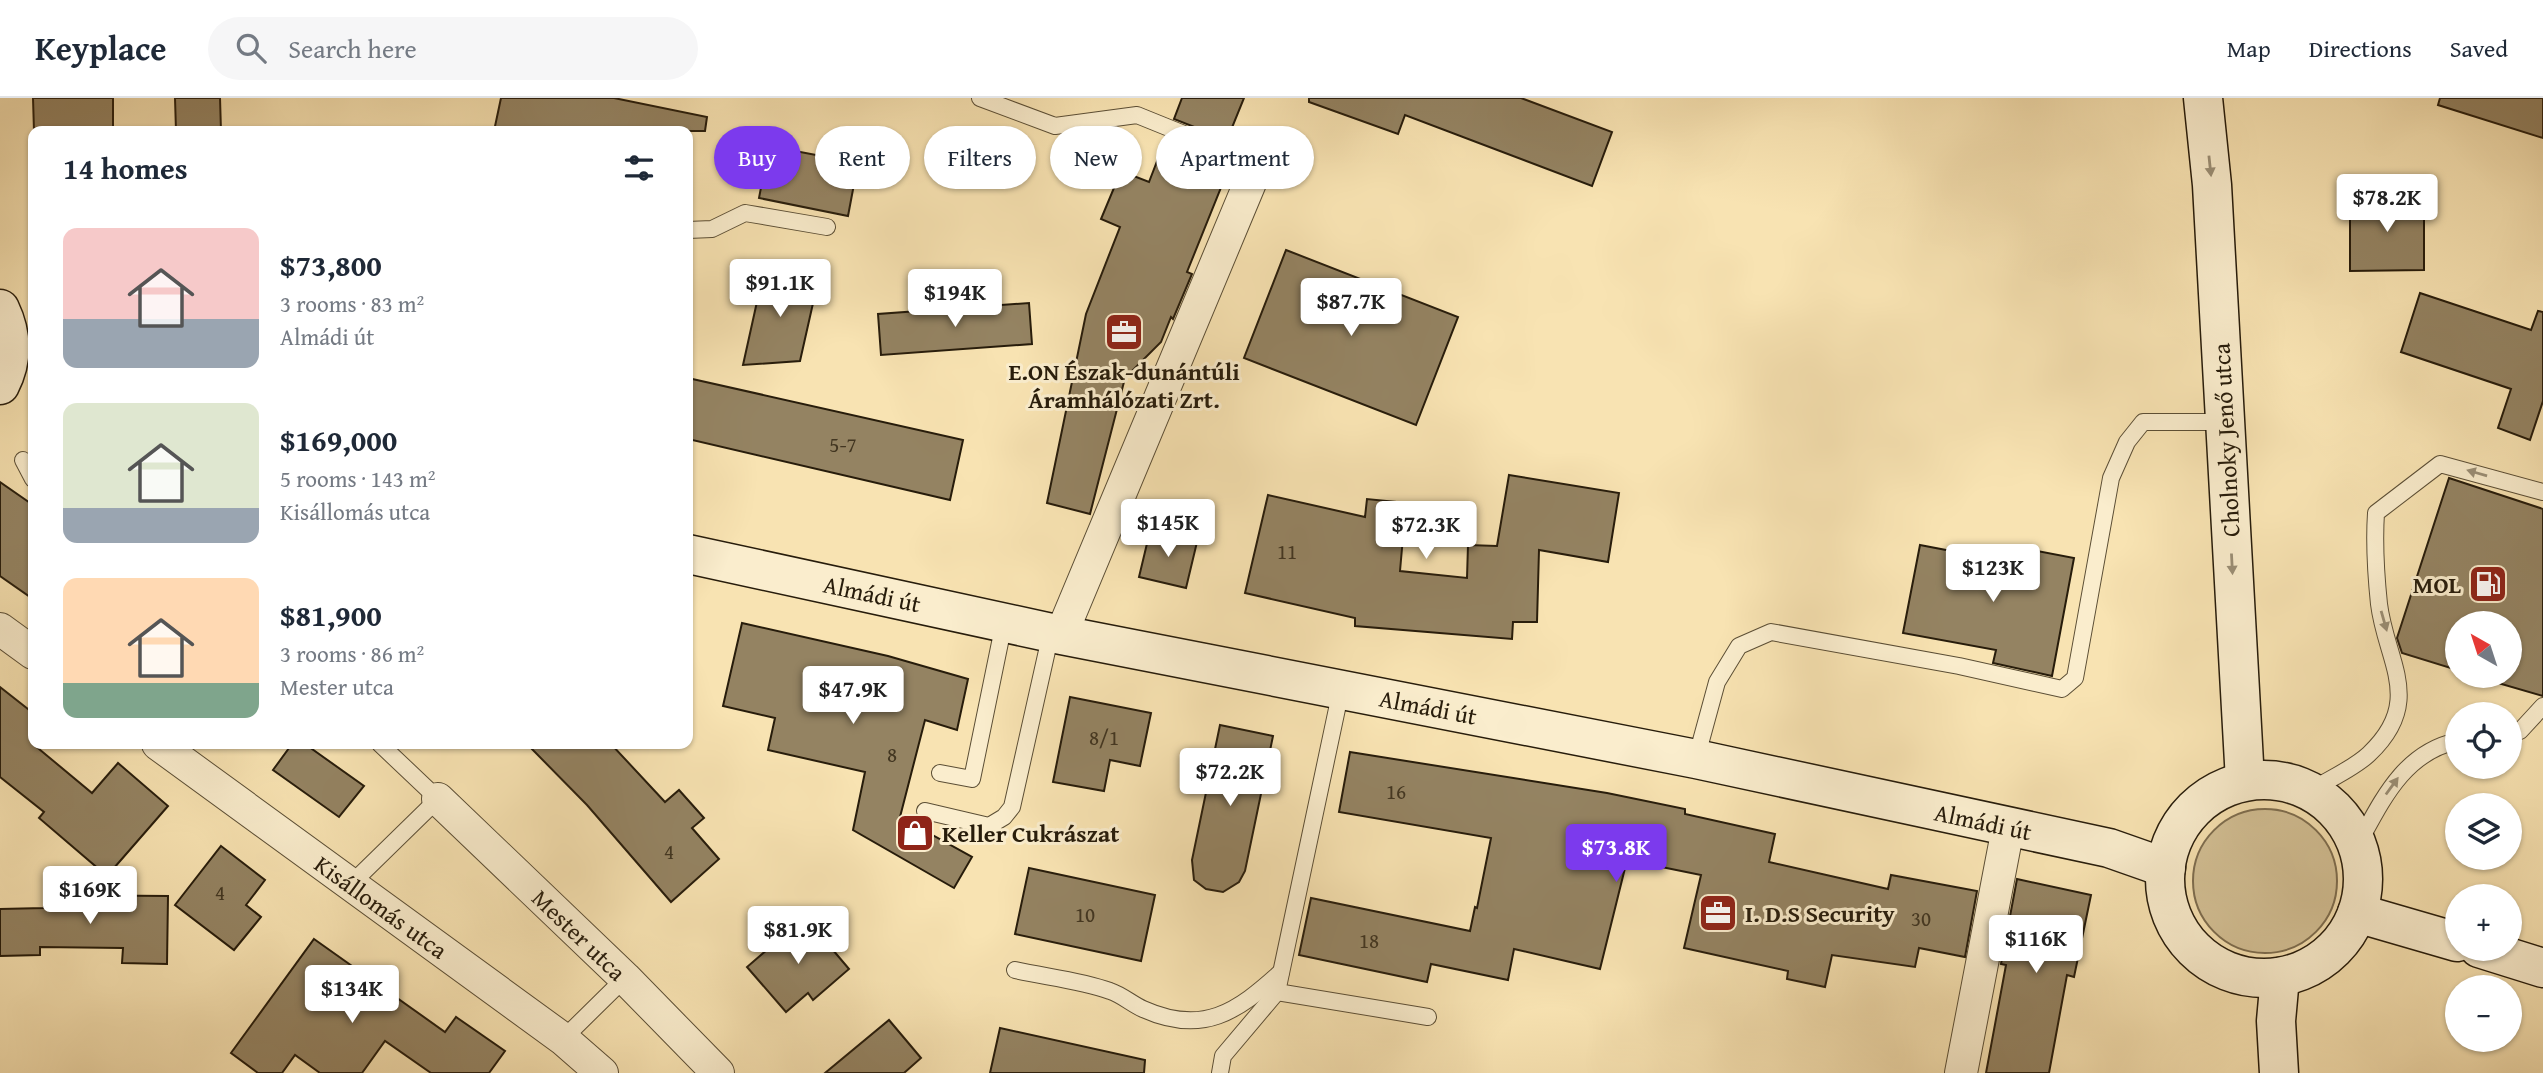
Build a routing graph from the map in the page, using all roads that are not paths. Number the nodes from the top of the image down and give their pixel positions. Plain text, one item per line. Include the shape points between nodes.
1 (981, 98) edge
2 (2203, 98) edge
3 (1168, 126) edge
4 (1247, 189) edge
5 (827, 227) dead end
6 (693, 230) edge
7 (0, 309) edge
8 (13, 384) edge
9 (2226, 422) junction
10 (23, 460) dead end
11 (28, 470) edge
12 (2543, 492) edge
13 (693, 556) edge
14 (1004, 623) junction
15 (0, 629) edge
16 (1056, 634) junction
17 (28, 649) edge
18 (1341, 690) junction
19 (2543, 706) edge
20 (2522, 729) edge
21 (2445, 747) edge
22 (165, 749) edge
23 (385, 749) edge
24 (1696, 759) junction
25 (940, 773) dead end
26 (2245, 781) junction
27 (2310, 791) junction
28 (438, 799) junction
29 (925, 811) dead end
30 (2008, 828) junction
31 (2358, 845) junction
32 (2166, 868) junction
33 (351, 884) junction
34 (2357, 913) junction
35 (2445, 939) edge
36 (2521, 961) edge
37 (2543, 968) edge
38 (1015, 970) dead end
39 (1281, 972) junction
40 (2280, 977) junction
41 (625, 978) junction
42 (1277, 992) junction
43 (1428, 1017) dead end
44 (563, 1039) junction
45 (602, 1073) edge
46 (719, 1073) edge
47 (1220, 1073) edge
48 (1961, 1073) edge
49 (2279, 1073) edge

1 - 3 lane via 1055,126 1137,115
2 -> 9 street, Cholnoky Jenő utca
4 - 16 street
5 - 6 lane via 745,213 712,229
7 - 8 street via 9,331
9 - 24 lane via 2143,422 2127,442 2111,478 2076,678 2062,689 1772,632 1739,646 1717,682
9 -> 26 street, Cholnoky Jenő utca
10 - 11 lane
12 -> 27 lane via 2440,464 2376,513 2379,606 2397,666 2400,696 2396,716 2369,754
13 - 14 street, Almádi út
14 - 16 street, Almádi út
14 - 25 lane via 972,779
15 - 17 street
16 - 18 street, Almádi út
16 - 29 lane via 1012,807 989,826
18 - 24 street, Almádi út
18 - 39 lane
19 - 20 lane
31 -> 21 lane via 2392,783 2416,760
22 - 33 street, Kisállomás utca
23 - 28 lane
24 - 30 street, Almádi út
26 - 27 street via 2277,780
26 - 32 street via 2215,793 2193,810 2172,842
27 - 31 street via 2344,819
28 - 33 lane
28 - 41 street, Mester utca
30 - 32 street, Almádi út via 2109,848
30 - 48 street
31 - 34 street via 2363,873
32 - 40 street via 2169,908 2201,956 2232,972
33 - 44 street, Kisállomás utca
34 - 35 street
34 - 40 street via 2330,953
36 - 37 street
38 - 39 lane via 1112,991 1173,1021 1197,1022 1253,998
39 - 42 lane
40 - 49 street via 2276,1021
41 - 44 lane
41 - 46 street, Mester utca
42 - 43 lane
42 - 47 lane via 1223,1056
44 - 45 street, Kisállomás utca

